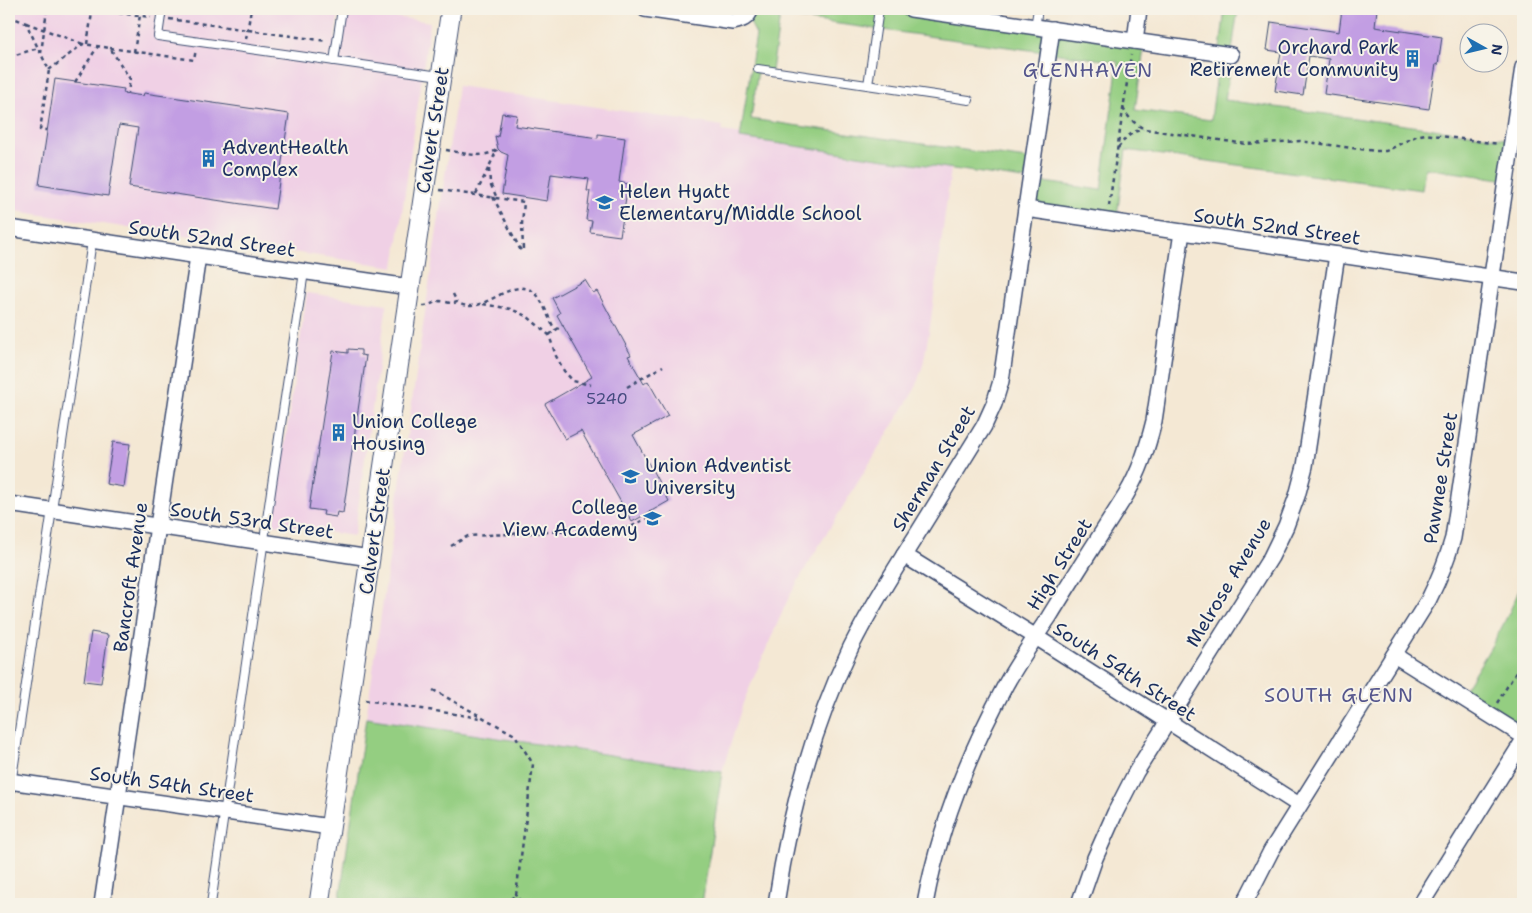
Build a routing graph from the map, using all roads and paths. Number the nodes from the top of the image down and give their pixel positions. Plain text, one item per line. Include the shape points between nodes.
1 (47, 9) edge
2 (141, 9) edge
3 (162, 9) edge
4 (251, 9) edge
5 (342, 9) edge
6 (451, 9) edge
7 (645, 9) edge
8 (879, 9) edge
9 (911, 9) edge
10 (1038, 9) edge
11 (1140, 9) edge
12 (95, 10) edge
13 (946, 11) edge
14 (92, 12) dead end
15 (749, 13) edge
16 (9, 16) edge
17 (140, 16) junction
18 (160, 18) junction
19 (26, 22) junction
20 (1035, 27) junction
21 (44, 29) junction
22 (1052, 29) junction
23 (248, 30) junction
24 (198, 42) junction
25 (337, 42) junction
26 (83, 44) junction
27 (87, 44) junction
28 (98, 46) junction
29 (1133, 47) junction
30 (38, 48) junction
31 (110, 48) junction
32 (245, 48) junction
33 (134, 52) junction
34 (41, 54) junction
35 (1231, 55) dead end
36 (9, 57) edge
37 (334, 61) junction
38 (1523, 67) edge
39 (758, 69) dead end
40 (49, 70) junction
41 (440, 76) junction
42 (76, 82) dead end
43 (868, 85) junction
44 (128, 93) dead end
45 (969, 100) dead end
46 (1123, 108) junction
47 (1144, 129) junction
48 (47, 130) dead end
49 (1512, 144) junction
50 (446, 150) dead end
51 (1117, 150) junction
52 (489, 167) junction
53 (424, 188) junction
54 (475, 195) junction
55 (495, 198) junction
56 (1108, 206) dead end
57 (1026, 209) junction
58 (9, 228) edge
59 (1182, 232) junction
60 (92, 241) junction
61 (1337, 254) junction
62 (198, 256) junction
63 (304, 272) junction
64 (1492, 277) junction
65 (1523, 282) edge
66 (409, 287) junction
67 (453, 294) dead end
68 (458, 302) junction
69 (481, 304) junction
70 (423, 306) dead end
71 (563, 325) dead end
72 (555, 330) junction
73 (549, 335) junction
74 (663, 366) dead end
75 (591, 385) dead end
76 (626, 387) dead end
77 (9, 504) edge
78 (52, 511) junction
79 (650, 512) dead end
80 (158, 526) junction
81 (264, 542) junction
82 (451, 546) dead end
83 (904, 555) junction
84 (370, 558) junction
85 (1036, 637) junction
86 (1394, 655) junction
87 (1523, 661) edge
88 (433, 690) dead end
89 (365, 700) dead end
90 (1497, 702) dead end
91 (484, 719) junction
92 (1167, 722) junction
93 (1523, 736) edge
94 (1523, 741) edge
95 (10, 781) edge
96 (118, 797) junction
97 (9, 798) edge
98 (1299, 805) junction
99 (225, 812) junction
100 (330, 827) junction
101 (516, 895) junction
102 (102, 904) edge
103 (211, 904) edge
104 (319, 904) edge
105 (504, 904) edge
106 (522, 904) edge
107 (776, 904) edge
108 (925, 904) edge
109 (1079, 904) edge
110 (1244, 904) edge
111 (1421, 904) edge

1 - 21 path
2 - 17 path
3 - 18 lane
4 - 23 path
5 - 25 lane
6 - 41 street, Calvert Street
7 - 15 street via 733,22
8 - 43 lane
9 - 13 street
10 - 20 lane
11 - 29 street
12 - 17 path
13 - 20 street
14 - 27 path
16 - 19 path
17 - 18 path
17 - 33 path
18 - 23 path
18 - 24 lane via 158,36
19 - 21 path
19 - 30 path
20 - 22 street
21 - 26 path
21 - 34 path
22 - 29 street
22 - 57 street, Sherman Street
23 - 25 path
23 - 32 path
24 - 32 lane
24 - 33 path via 194,60
25 - 37 lane
26 - 27 path
26 - 40 path
27 - 28 path
28 - 31 path
28 - 42 path
29 - 35 street
29 - 46 path
30 - 34 path
30 - 36 path
31 - 33 path
31 - 44 path via 130,79
32 - 37 lane
34 - 40 path
37 - 41 lane
38 - 49 street, Pawnee Street
39 - 43 lane
40 - 48 path via 40,130
41 - 53 street, Calvert Street
43 - 45 lane
46 - 47 path via 1135,124
46 - 51 path
47 - 49 path via 1246,144 1300,141 1374,151 1386,150 1425,134
47 - 51 path via 1134,131
49 - 64 street, Pawnee Street
50 - 52 path via 482,156 498,148
51 - 56 path
52 - 54 path
52 - 55 path
53 - 54 path
53 - 66 street, Calvert Street
54 - 55 path
55 - 55 path via 524,202 523,250 521,251
57 - 59 street, South 52nd Street
57 - 83 street, Sherman Street via 1001,380 994,404 984,426
58 - 60 street, South 52nd Street
59 - 61 street, South 52nd Street
59 - 85 street, High Street via 1154,421 1146,451 1126,495
60 - 62 street, South 52nd Street
60 - 78 lane
61 - 64 street, South 52nd Street
61 - 92 street, Melrose Avenue via 1305,466 1297,496 1271,557
62 - 63 street, South 52nd Street
62 - 80 street, Bancroft Avenue
63 - 66 street, South 52nd Street
63 - 81 lane
64 - 65 street, South 52nd Street
64 - 86 street, Pawnee Street via 1453,538 1438,582
66 - 84 street, Calvert Street
67 - 68 path
68 - 69 path via 468,307
68 - 70 path
69 - 72 path via 513,289 529,290 536,295
69 - 73 path via 511,309 528,317
71 - 72 path
72 - 73 path
73 - 75 path via 564,372 573,381
74 - 76 path
77 - 78 street, South 53rd Street
78 - 80 street, South 53rd Street
78 - 95 lane
79 - 82 path via 652,515 629,528 468,536
80 - 81 street, South 53rd Street
80 - 96 street, Bancroft Avenue
81 - 84 street, South 53rd Street
81 - 99 lane
83 - 85 street, South 54th Street
83 - 107 street, Sherman Street via 851,647 814,736 788,833
84 - 100 street, Calvert Street
85 - 92 street, South 54th Street
85 - 108 street, High Street via 1007,683 967,765 938,848
86 - 93 street
86 - 98 street, Pawnee Street
87 - 90 path
88 - 91 path
89 - 91 path
91 - 101 path via 515,736 533,764
92 - 98 street, South 54th Street
92 - 109 street, Melrose Avenue via 1115,813
94 - 111 street
95 - 96 street, South 54th Street
95 - 97 lane
96 - 99 street, South 54th Street
96 - 102 street, Bancroft Avenue
98 - 110 street, Pawnee Street
99 - 100 street, South 54th Street
99 - 103 lane
100 - 104 street, Calvert Street
101 - 105 path
101 - 106 path

